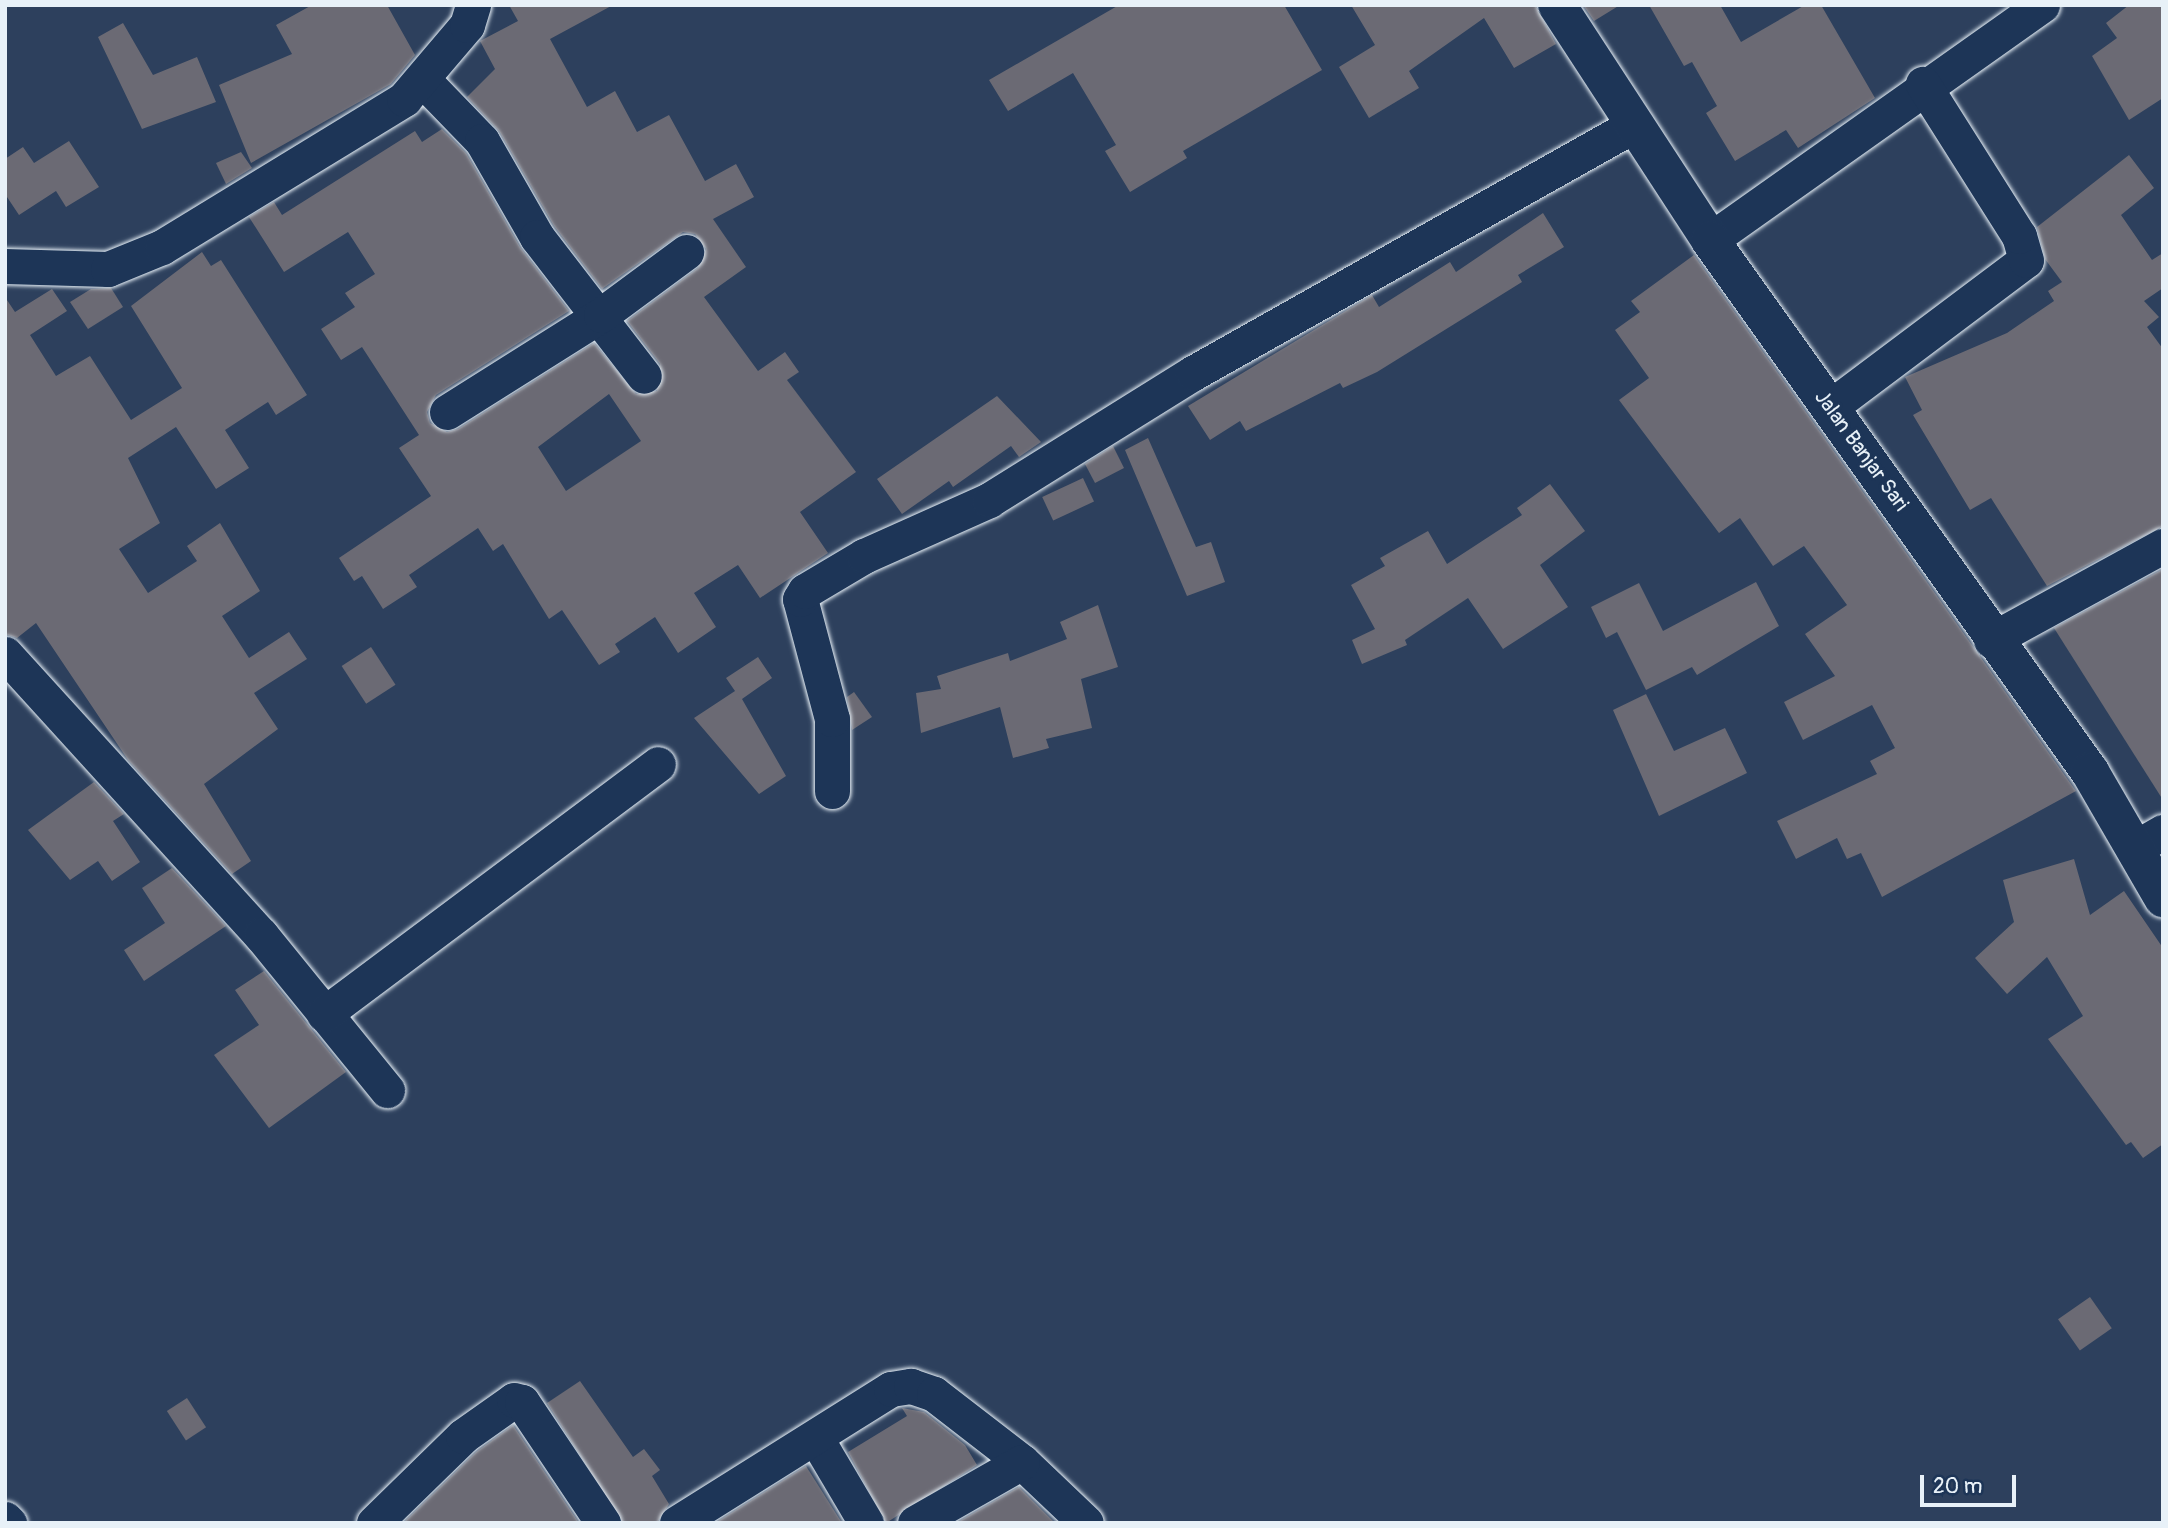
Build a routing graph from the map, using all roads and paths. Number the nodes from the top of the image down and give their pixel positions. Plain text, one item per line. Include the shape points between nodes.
1 (473, 5) edge
2 (1557, 5) edge
3 (2042, 5) edge
4 (424, 81) junction
5 (1923, 84) junction
6 (1634, 125) junction
7 (1710, 240) junction
8 (686, 252) dead end
9 (5, 266) edge
10 (601, 315) junction
11 (645, 376) dead end
12 (1829, 408) junction
13 (447, 412) dead end
14 (2163, 546) edge
15 (1991, 640) junction
16 (5, 654) edge
17 (658, 764) dead end
18 (832, 791) dead end
19 (2149, 840) edge
20 (2163, 898) edge
21 (324, 1014) junction
22 (387, 1090) dead end
23 (817, 1440) junction
24 (1022, 1462) junction
25 (5, 1519) edge
26 (9, 1523) edge
27 (374, 1523) edge
28 (603, 1523) edge
29 (677, 1523) edge
30 (866, 1523) edge
31 (915, 1523) edge
32 (1086, 1523) edge

1 - 4 street via 467,25
2 - 6 street, Jalan Banjar Sari
3 - 5 street
4 - 9 street via 383,113 162,247 108,270
4 - 10 street via 482,141 537,237
5 - 7 street
5 - 12 street via 2019,236 2026,260
6 - 7 street, Jalan Banjar Sari
6 - 18 street via 1193,373 989,500 864,556 805,591 802,608 832,719
7 - 12 street, Jalan Banjar Sari
8 - 10 street
10 - 11 street
10 - 13 street
12 - 15 street, Jalan Banjar Sari
14 - 15 street
15 - 19 street, Jalan Banjar Sari via 2090,772
16 - 21 street via 261,935
17 - 21 street
19 - 20 street, Jalan Banjar Sari
21 - 22 street
23 - 24 street via 891,1388 911,1387 934,1394
23 - 29 street
23 - 30 street
24 - 31 street
24 - 32 street
25 - 26 street
27 - 28 street via 463,1436 514,1400 522,1402

